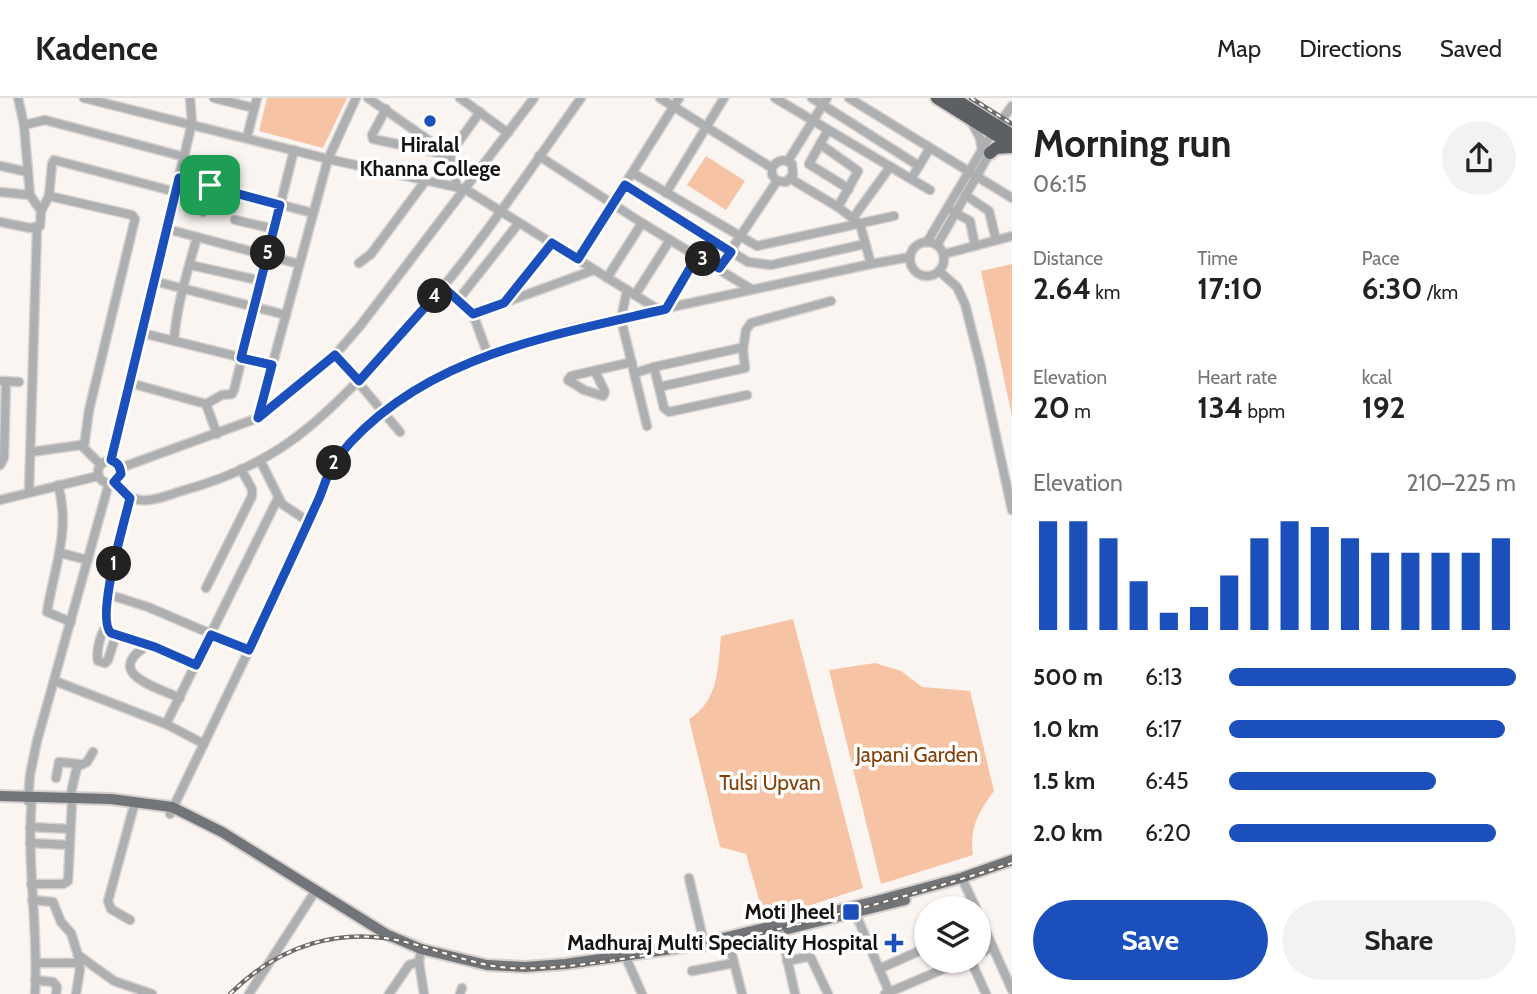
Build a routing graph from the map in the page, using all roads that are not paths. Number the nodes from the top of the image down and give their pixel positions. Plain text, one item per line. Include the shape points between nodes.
1 (18, 98) edge
2 (84, 98) edge
3 (190, 98) edge
4 (214, 98) edge
5 (257, 98) edge
6 (356, 98) edge
7 (368, 98) edge
8 (460, 98) edge
9 (534, 98) edge
10 (581, 98) edge
11 (660, 98) edge
12 (679, 98) edge
13 (724, 98) edge
14 (775, 98) edge
15 (812, 98) edge
16 (849, 98) edge
17 (937, 98) edge
18 (953, 98) edge
19 (825, 101) edge
20 (1012, 106) edge
21 (674, 107) junction
22 (254, 108) junction
23 (386, 109) junction
24 (480, 113) junction
25 (970, 119) junction
26 (811, 120) junction
27 (192, 123) junction
28 (24, 125) junction
29 (707, 127) junction
30 (828, 130) junction
31 (1001, 130) edge
32 (508, 133) junction
33 (247, 137) junction
34 (820, 144) junction
35 (1012, 146) edge
36 (930, 148) junction
37 (294, 149) junction
38 (986, 151) junction
39 (449, 155) junction
40 (540, 156) junction
41 (185, 157) junction
42 (328, 159) junction
43 (788, 161) junction
44 (0, 166) edge
45 (919, 166) junction
46 (772, 167) junction
47 (890, 167) junction
48 (214, 168) dead end
49 (28, 172) junction
50 (633, 173) junction
51 (972, 173) junction
52 (179, 178) junction
53 (791, 179) junction
54 (911, 179) junction
55 (426, 180) junction
56 (777, 181) junction
57 (210, 185) junction
58 (625, 185) junction
59 (461, 188) junction
60 (849, 189) junction
61 (930, 190) dead end
62 (0, 191) edge
63 (176, 192) junction
64 (666, 193) junction
65 (30, 195) junction
66 (964, 195) junction
67 (49, 196) junction
68 (1012, 198) edge
69 (613, 203) junction
70 (280, 205) junction
71 (838, 206) junction
72 (951, 210) junction
73 (41, 211) junction
74 (501, 211) junction
75 (203, 212) dead end
76 (313, 213) junction
77 (894, 216) dead end
78 (234, 220) dead end
79 (857, 221) junction
80 (0, 222) edge
81 (642, 223) junction
82 (518, 224) junction
83 (37, 228) junction
84 (167, 229) junction
85 (275, 229) junction
86 (1012, 236) edge
87 (197, 237) junction
88 (741, 238) junction
89 (670, 240) junction
90 (996, 240) junction
91 (927, 242) junction
92 (552, 243) junction
93 (865, 244) junction
94 (937, 245) junction
95 (975, 246) junction
96 (731, 252) junction
97 (944, 254) junction
98 (268, 256) junction
99 (697, 256) junction
100 (910, 257) junction
101 (578, 259) junction
102 (359, 263) dead end
103 (299, 264) junction
104 (870, 264) junction
105 (190, 265) junction
106 (719, 268) junction
107 (594, 270) junction
108 (939, 271) junction
109 (607, 278) junction
110 (154, 281) junction
111 (262, 281) junction
112 (443, 287) junction
113 (185, 289) junction
114 (751, 289) junction
115 (631, 292) junction
116 (458, 300) junction
117 (831, 301) dead end
118 (504, 303) junction
119 (255, 308) junction
120 (662, 310) junction
121 (473, 314) junction
122 (286, 315) junction
123 (621, 319) junction
124 (142, 333) junction
125 (174, 341) junction
126 (743, 350) junction
127 (335, 355) junction
128 (488, 355) junction
129 (241, 358) junction
130 (632, 362) junction
131 (272, 365) junction
132 (654, 367) junction
133 (595, 370) dead end
134 (635, 373) junction
135 (359, 381) junction
136 (3, 382) edge
137 (19, 382) dead end
138 (130, 383) junction
139 (659, 387) junction
140 (747, 395) dead end
141 (206, 404) junction
142 (384, 411) junction
143 (258, 418) junction
144 (647, 426) dead end
145 (400, 432) dead end
146 (217, 434) junction
147 (84, 447) junction
148 (31, 452) junction
149 (111, 460) junction
150 (260, 460) junction
151 (100, 464) junction
152 (0, 465) edge
153 (120, 468) junction
154 (241, 469) junction
155 (99, 475) junction
156 (111, 483) junction
157 (58, 485) junction
158 (29, 492) junction
159 (130, 498) junction
160 (278, 498) junction
161 (0, 500) edge
162 (1012, 510) edge
163 (309, 522) junction
164 (60, 553) junction
165 (88, 560) junction
166 (206, 588) dead end
167 (107, 594) junction
168 (71, 622) junction
169 (106, 627) junction
170 (116, 635) junction
171 (211, 635) junction
172 (149, 645) junction
173 (249, 650) junction
174 (196, 665) junction
175 (55, 681) junction
176 (180, 698) junction
177 (166, 724) junction
178 (204, 744) junction
179 (93, 752) dead end
180 (79, 764) junction
181 (55, 778) dead end
182 (30, 798) junction
183 (0, 799) edge
184 (71, 799) junction
185 (135, 805) junction
186 (171, 811) junction
187 (30, 827) junction
188 (70, 829) junction
189 (30, 843) junction
190 (69, 845) junction
191 (1012, 860) edge
192 (1012, 867) edge
193 (689, 878) dead end
194 (964, 883) junction
195 (31, 884) junction
196 (314, 892) junction
197 (970, 896) edge
198 (32, 900) junction
199 (854, 910) junction
200 (130, 920) dead end
201 (780, 931) junction
202 (747, 935) junction
203 (729, 943) junction
204 (991, 943) edge
205 (705, 945) junction
206 (993, 947) joint
207 (914, 953) edge
208 (420, 955) junction
209 (78, 959) junction
210 (627, 960) junction
211 (787, 961) junction
212 (36, 963) junction
213 (734, 963) junction
214 (879, 969) junction
215 (692, 971) dead end
216 (934, 973) edge
217 (976, 973) edge
218 (36, 980) junction
219 (1012, 990) edge
220 (152, 993) edge
221 (888, 993) edge
222 (34, 994) edge
223 (56, 994) edge
224 (76, 994) edge
225 (249, 994) edge
226 (389, 994) edge
227 (424, 994) edge
228 (642, 994) edge
229 (742, 994) edge
230 (795, 994) edge
231 (828, 994) edge
232 (986, 994) edge

1 - 28 street
2 - 27 street
3 - 27 street
4 - 22 street
5 - 22 street
6 - 42 street
7 - 23 street
8 - 24 street
9 - 32 street
10 - 40 street
11 - 21 street
12 - 21 street
13 - 29 street
14 - 26 street
15 - 19 street
16 - 36 street
17 - 25 highway
18 - 31 highway
19 - 26 street
19 - 45 street
20 - 31 street
21 - 29 street
21 - 50 street
22 - 33 street
23 - 39 street
23 - 39 street via 373,139
24 - 32 street
24 - 39 street
25 - 31 highway
25 - 38 street
26 - 30 street
26 - 43 street
27 - 33 street
27 - 41 street
28 - 41 street via 45,120
28 - 49 street
29 - 46 street
29 - 64 street
30 - 34 street
30 - 47 street
31 - 35 highway
31 - 38 street
32 - 59 street
33 - 37 street
34 - 60 street via 858,170
34 - 60 street via 809,164
35 - 38 highway
36 - 45 street
36 - 51 street
37 - 42 street
37 - 70 street
38 - 51 street
39 - 59 street
40 - 69 street
40 - 74 street
41 - 52 street
42 - 55 street
42 - 76 street
43 - 46 street
43 - 53 street via 794,169
44 - 49 street
45 - 54 street
46 - 56 street
47 - 54 street
47 - 79 street
48 - 57 street
49 - 65 street
50 - 58 street
50 - 64 street
51 - 66 street
51 - 68 street
51 - 72 street
52 - 57 street
52 - 63 street
53 - 56 street
53 - 71 street
54 - 61 street
55 - 59 street
55 - 102 street via 371,254
56 - 88 street
57 - 70 street
57 - 75 street
58 - 69 street
58 - 96 street
59 - 74 street
59 - 127 street
60 - 71 street
62 - 65 street
63 - 67 street via 54,160
63 - 84 street
64 - 88 street
65 - 73 street
66 - 72 street
66 - 90 street via 989,211
67 - 73 street
67 - 147 street via 135,219
69 - 81 street
69 - 101 street
70 - 76 street
70 - 85 street
71 - 79 street
72 - 91 street
72 - 94 street
72 - 95 street via 971,223
73 - 83 street
74 - 82 street
74 - 112 street
76 - 103 street
77 - 79 street
78 - 85 street
79 - 88 street via 764,245
79 - 93 street
80 - 83 street
81 - 89 street
81 - 109 street
82 - 92 street
82 - 116 street
83 - 148 street
84 - 87 street
84 - 110 street
85 - 98 street
86 - 90 street
87 - 98 street
87 - 105 street
88 - 96 street
89 - 99 street
89 - 115 street
90 - 95 street
91 - 94 street
91 - 100 street via 918,245
92 - 101 street
92 - 118 street
93 - 96 street via 766,266
93 - 104 street
94 - 97 street
95 - 97 street
96 - 106 street
97 - 108 street
98 - 103 street
98 - 111 street
99 - 106 street
99 - 120 street
100 - 104 street
100 - 108 street via 917,273 929,276
101 - 107 street
103 - 122 street
104 - 114 street
105 - 111 street
105 - 113 street
106 - 114 street
107 - 109 street
107 - 118 street
108 - 162 street via 957,287 965,304
109 - 115 street
110 - 113 street
110 - 124 street
111 - 119 street
112 - 116 street
112 - 135 street
113 - 119 street
113 - 125 street
114 - 120 street
115 - 120 street
115 - 123 street
116 - 121 street
117 - 126 street via 751,323
118 - 121 street
119 - 122 street
119 - 129 street
120 - 123 street
121 - 128 street
122 - 131 street
123 - 128 street via 570,329
123 - 130 street
124 - 125 street
124 - 138 street
125 - 129 street
126 - 132 street
126 - 139 street via 747,365 742,369
127 - 135 street
127 - 143 street
128 - 142 street via 454,368
129 - 131 street
129 - 141 street via 233,393
130 - 133 street
130 - 134 street
131 - 143 street
132 - 134 street
132 - 139 street
134 - 144 street
135 - 142 street
135 - 150 street via 297,437
136 - 137 street
136 - 152 street via 4,458
138 - 141 street
138 - 149 street
139 - 140 street via 668,412
141 - 146 street
142 - 145 street
142 - 163 street via 337,458
143 - 146 street
146 - 153 street
147 - 148 street
147 - 151 street
148 - 158 street
149 - 151 street
149 - 153 street
150 - 154 street
150 - 160 street
151 - 155 street
153 - 156 street via 121,474
154 - 159 street via 143,502
154 - 166 street via 252,496
155 - 156 street
155 - 157 street
156 - 159 street
156 - 165 street
157 - 158 street
157 - 164 street via 64,517
158 - 161 street
159 - 167 street
160 - 163 street
160 - 171 street
163 - 173 street
164 - 165 street
164 - 168 street via 47,612
165 - 168 street
167 - 169 street
167 - 171 street
168 - 175 street
169 - 170 street
169 - 170 street via 98,661 107,661
170 - 172 street
171 - 173 street
171 - 174 street
172 - 174 street
172 - 176 street via 134,656 132,673
173 - 178 street
174 - 176 street
175 - 177 street
175 - 182 street via 37,741
176 - 177 street
177 - 178 street
178 - 186 street
179 - 180 street via 87,762
180 - 181 street via 60,761
180 - 184 street
182 - 183 main road
182 - 184 main road
182 - 187 street
184 - 185 main road
184 - 188 street
185 - 186 main road
185 - 200 street via 108,901 111,909
186 - 196 main road via 198,818
187 - 188 street
187 - 189 street
188 - 190 street
189 - 190 street
189 - 195 street
190 - 195 street via 66,882
191 - 199 main road
192 - 194 main road
193 - 205 street
194 - 197 street
194 - 199 main road
195 - 198 street
196 - 208 main road
196 - 225 street
198 - 209 street via 53,902 72,936
198 - 212 street
199 - 201 main road
199 - 202 main road
199 - 214 street
201 - 202 main road
201 - 211 street
202 - 203 main road
202 - 205 main road
203 - 205 main road
203 - 213 street
204 - 206 street
205 - 208 main road via 525,967
205 - 210 main road
206 - 219 street
207 - 214 street
208 - 210 main road via 525,972
208 - 226 street
208 - 227 street
209 - 212 street
209 - 220 street via 114,981
209 - 224 street
210 - 228 street
211 - 230 street
211 - 231 street via 811,958
212 - 218 street
213 - 215 street
213 - 229 street
214 - 221 street
216 - 221 street
217 - 232 street
218 - 222 street
218 - 223 street via 53,982

